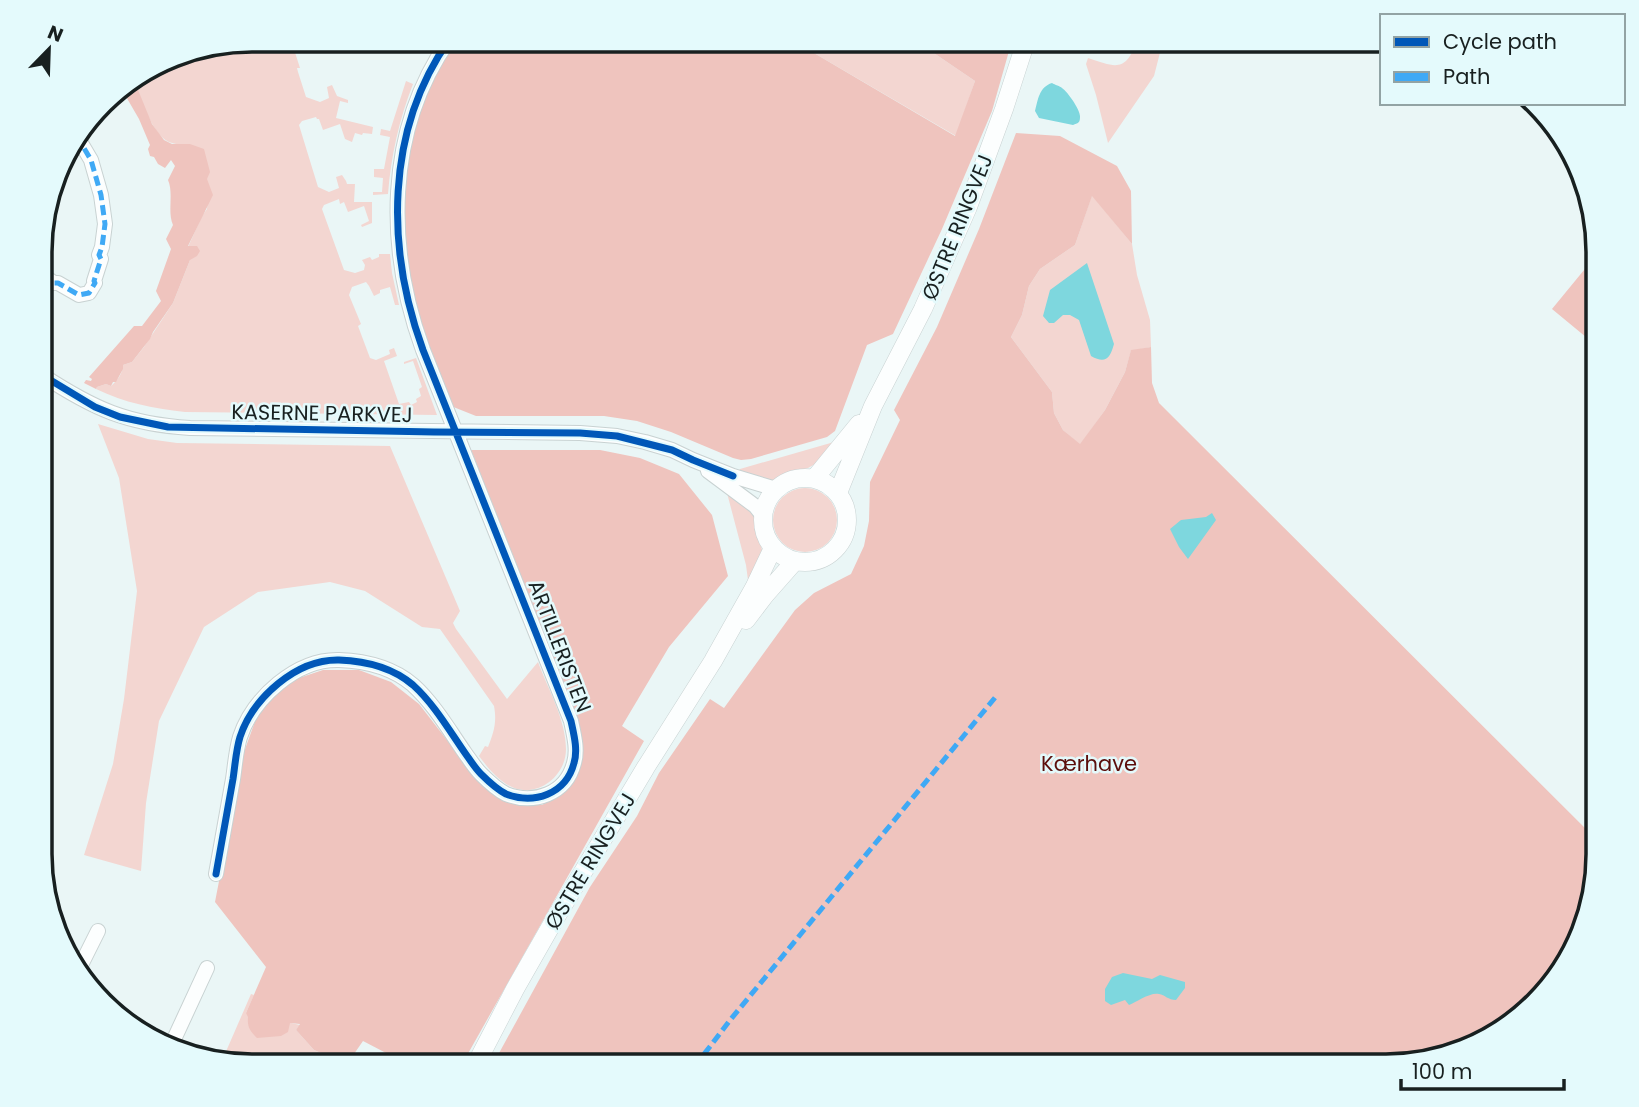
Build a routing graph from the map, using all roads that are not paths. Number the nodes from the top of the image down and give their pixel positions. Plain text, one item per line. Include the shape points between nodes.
1 (441, 53) edge
2 (1022, 53) edge
3 (83, 147) edge
4 (53, 282) edge
5 (53, 381) edge
6 (873, 406) junction
7 (457, 432) junction
8 (693, 460) junction
9 (814, 479) junction
10 (776, 489) junction
11 (838, 493) junction
12 (763, 516) junction
13 (773, 548) junction
14 (795, 561) junction
15 (713, 661) junction
16 (216, 874) dead end
17 (98, 930) dead end
18 (83, 960) edge
19 (207, 968) dead end
20 (174, 1038) edge
21 (481, 1054) edge

1 - 7 street, ARTILLERISTEN via 425,80 407,131 398,222 412,317
2 - 6 main road, ØSTRE RINGVEJ via 968,207
3 - 4 street via 99,185 105,224 101,259 89,293 74,294
5 - 7 street, KASERNE PARKVEJ via 120,417 169,427
6 - 9 main road, ØSTRE RINGVEJ
6 - 11 main road, ØSTRE RINGVEJ
7 - 8 street, KASERNE PARKVEJ via 617,436
7 - 16 street, ARTILLERISTEN via 571,721 576,746 568,778 556,791 539,798 504,793 479,773 431,705 412,685 388,670 360,661 330,660 300,668 256,706 240,737
8 - 10 street, KASERNE PARKVEJ
8 - 12 street, KASERNE PARKVEJ
9 - 10 main road via 794,479
9 - 11 main road
10 - 12 main road
11 - 14 main road via 848,523 840,545 815,562
12 - 13 main road
13 - 14 main road
13 - 15 main road, ØSTRE RINGVEJ
14 - 15 main road, ØSTRE RINGVEJ
15 - 21 main road, ØSTRE RINGVEJ via 556,917
17 - 18 street
19 - 20 street

